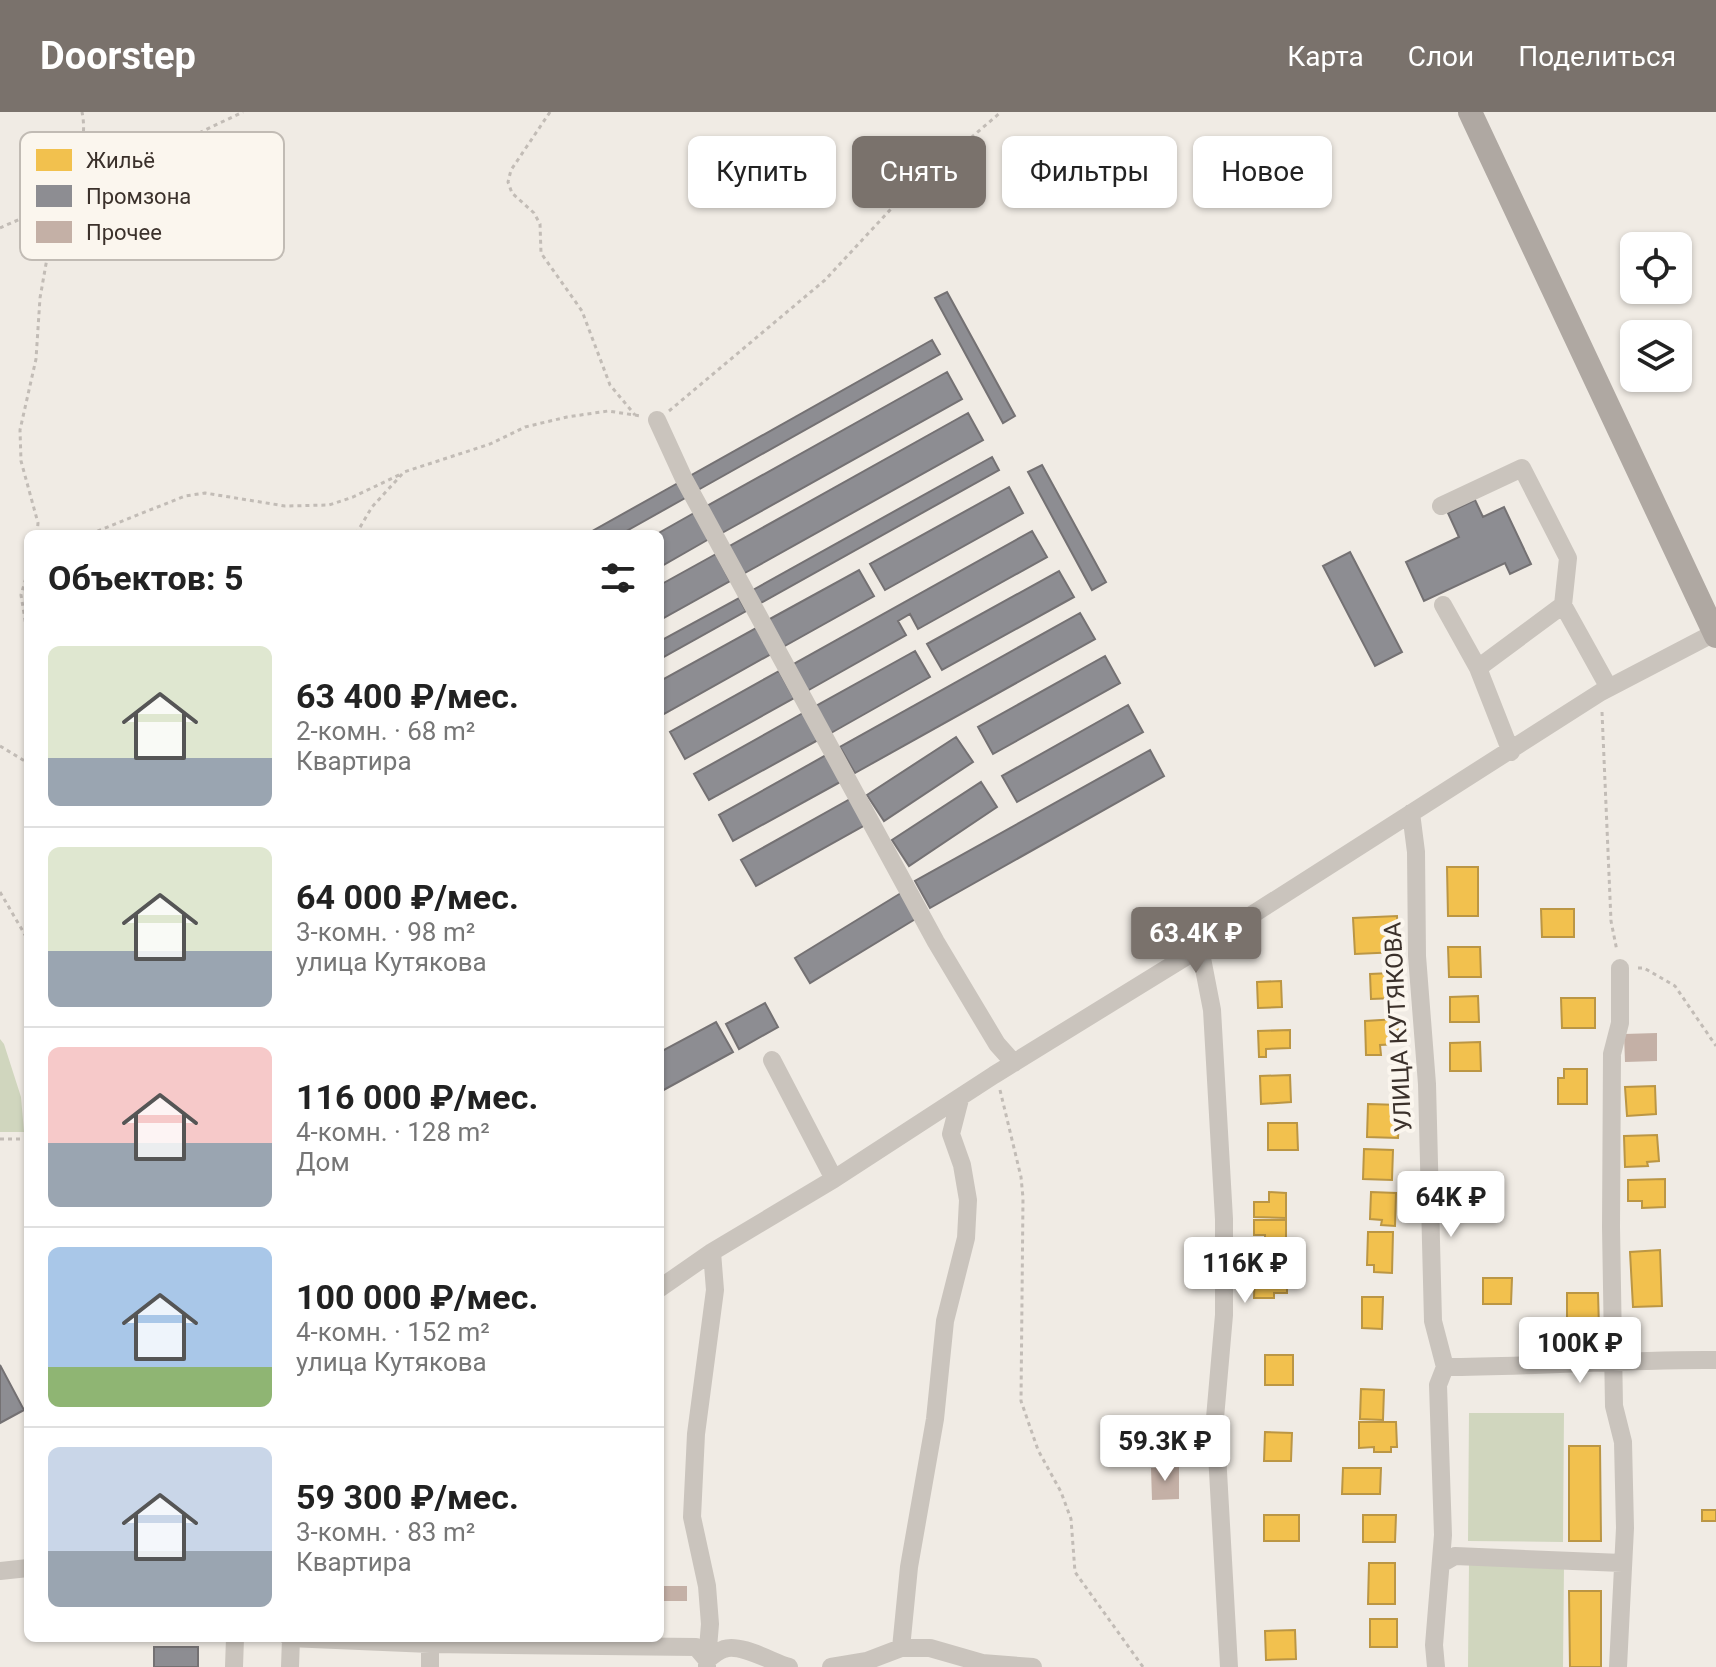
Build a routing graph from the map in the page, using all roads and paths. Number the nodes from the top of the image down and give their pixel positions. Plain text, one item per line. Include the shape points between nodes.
1 (82, 112) edge
2 (243, 112) edge
3 (550, 112) edge
4 (1001, 112) edge
5 (1470, 112) edge
6 (83, 132) edge
7 (201, 132) edge
8 (20, 218) edge
9 (0, 228) edge
10 (47, 260) edge
11 (635, 415) junction
12 (657, 420) junction
13 (404, 472) junction
14 (1441, 506) dead end
15 (37, 530) edge
16 (100, 530) edge
17 (358, 530) edge
18 (24, 585) edge
19 (1443, 605) dead end
20 (1563, 605) junction
21 (24, 613) edge
22 (1715, 633) edge
23 (1478, 668) junction
24 (1605, 690) junction
25 (0, 746) edge
26 (1511, 752) junction
27 (24, 761) edge
28 (1411, 813) junction
29 (0, 892) edge
30 (24, 933) edge
31 (1200, 948) junction
32 (1620, 968) junction
33 (1716, 1046) edge
34 (772, 1060) dead end
35 (1014, 1063) junction
36 (994, 1075) junction
37 (960, 1099) junction
38 (0, 1139) edge
39 (24, 1139) edge
40 (834, 1179) junction
41 (712, 1252) junction
42 (664, 1285) edge
43 (1716, 1360) edge
44 (1612, 1362) junction
45 (1445, 1367) junction
46 (1622, 1563) junction
47 (1441, 1564) junction
48 (24, 1568) edge
49 (0, 1571) edge
50 (235, 1642) edge
51 (291, 1642) edge
52 (374, 1642) edge
53 (430, 1644) junction
54 (901, 1648) junction
55 (707, 1663) edge
56 (234, 1667) edge
57 (290, 1667) edge
58 (430, 1667) edge
59 (789, 1667) edge
60 (831, 1667) edge
61 (1033, 1667) edge
62 (1143, 1667) edge
63 (1229, 1667) edge
64 (1436, 1667) edge
65 (1618, 1667) edge

1 - 6 path
2 - 7 path
3 - 11 path via 508,182 540,224 541,253 582,311 610,385
4 - 12 path via 903,196 825,280
5 - 22 main road
8 - 9 path
10 - 15 path via 36,359 20,430 21,461
11 - 12 path
11 - 13 path via 608,411 525,427
12 - 35 street via 936,942
13 - 16 path via 329,505 285,506 205,493
13 - 17 path
14 - 20 street via 1522,468 1568,558
18 - 21 path
19 - 23 street
20 - 23 street
20 - 24 street
22 - 24 street
23 - 26 street
24 - 26 street
24 - 32 path via 1611,921
25 - 27 path
26 - 28 street
28 - 31 street
28 - 45 street, УЛИЦА КУТЯКОВА via 1427,1084 1433,1321
29 - 30 path
31 - 35 street
31 - 63 street via 1212,1010 1224,1219 1224,1315 1215,1418
32 - 33 path via 1644,968 1675,986
32 - 44 street via 1620,1023 1612,1054
34 - 40 street
35 - 36 street
36 - 37 street
36 - 62 path via 1023,1198 1021,1401 1071,1519 1075,1572
37 - 40 street
37 - 54 street via 951,1134 968,1200 966,1238 945,1321
38 - 39 path
40 - 41 street
41 - 42 street
41 - 55 street via 715,1290 696,1434 692,1517 707,1586
43 - 44 street
44 - 45 street
44 - 46 street via 1614,1406 1623,1442
45 - 47 street, УЛИЦА КУТЯКОВА via 1438,1385
46 - 47 street via 1455,1556
46 - 65 street
47 - 64 street, УЛИЦА КУТЯКОВА
48 - 49 street
50 - 56 street
51 - 57 street
52 - 53 street
53 - 55 street via 696,1647
53 - 58 street
54 - 60 street
54 - 61 street via 930,1648 982,1663
55 - 59 street via 726,1648 745,1649

